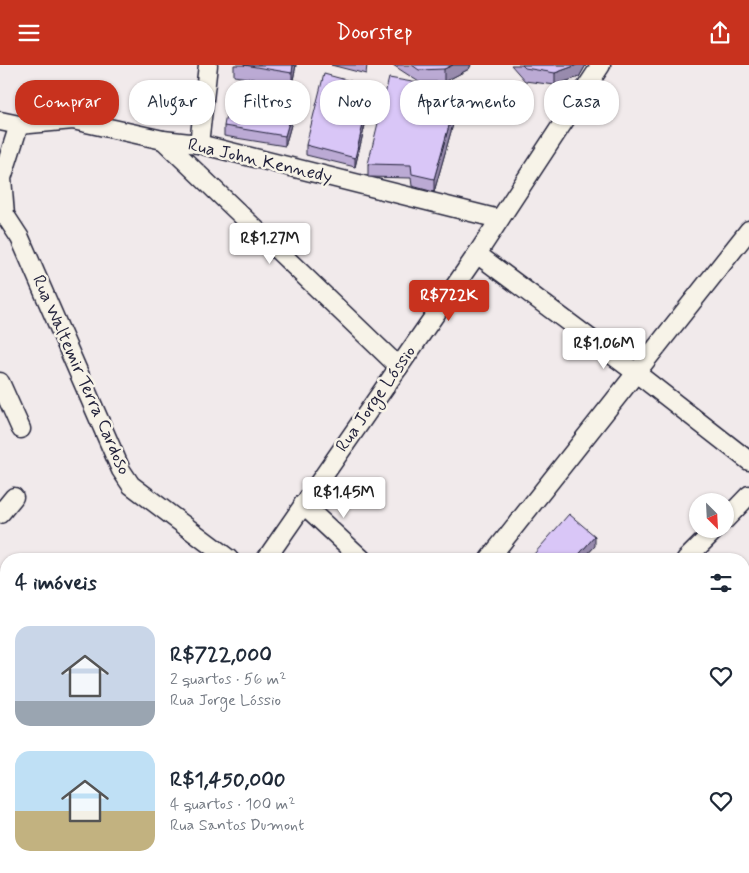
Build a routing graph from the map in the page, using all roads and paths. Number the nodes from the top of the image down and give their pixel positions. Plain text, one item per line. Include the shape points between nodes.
1 (208, 65) edge
2 (601, 65) edge
3 (0, 121) edge
4 (15, 124) edge
5 (19, 125) edge
6 (96, 125) edge
7 (163, 140) junction
8 (199, 144) junction
9 (1, 179) edge
10 (499, 219) junction
11 (749, 230) edge
12 (477, 254) junction
13 (399, 367) junction
14 (634, 372) junction
15 (0, 382) edge
16 (21, 429) dead end
17 (749, 461) edge
18 (749, 495) edge
19 (14, 497) dead end
20 (303, 504) junction
21 (734, 510) edge
22 (0, 514) edge
23 (707, 538) edge
24 (221, 553) edge
25 (270, 553) edge
26 (356, 553) edge
27 (493, 553) edge
28 (692, 553) edge

1 - 8 street
2 - 10 street, Rua Jorge Lóssio
3 - 4 street, Rua John Kennedy
5 - 9 street, Rua Waltemir Terra Cardoso
6 - 7 street, Rua John Kennedy
7 - 8 street, Rua John Kennedy
7 - 13 street
8 - 10 street, Rua John Kennedy
9 - 24 street, Rua Waltemir Terra Cardoso via 5,215 20,238 121,470 130,485
10 - 12 street, Rua Jorge Lóssio
11 - 14 street
12 - 13 street, Rua Jorge Lóssio
12 - 14 street
13 - 20 street, Rua Jorge Lóssio
14 - 17 street
14 - 27 street
15 - 16 street
18 - 21 street
19 - 22 street
20 - 25 street, Rua Jorge Lóssio
20 - 26 street
23 - 28 street

